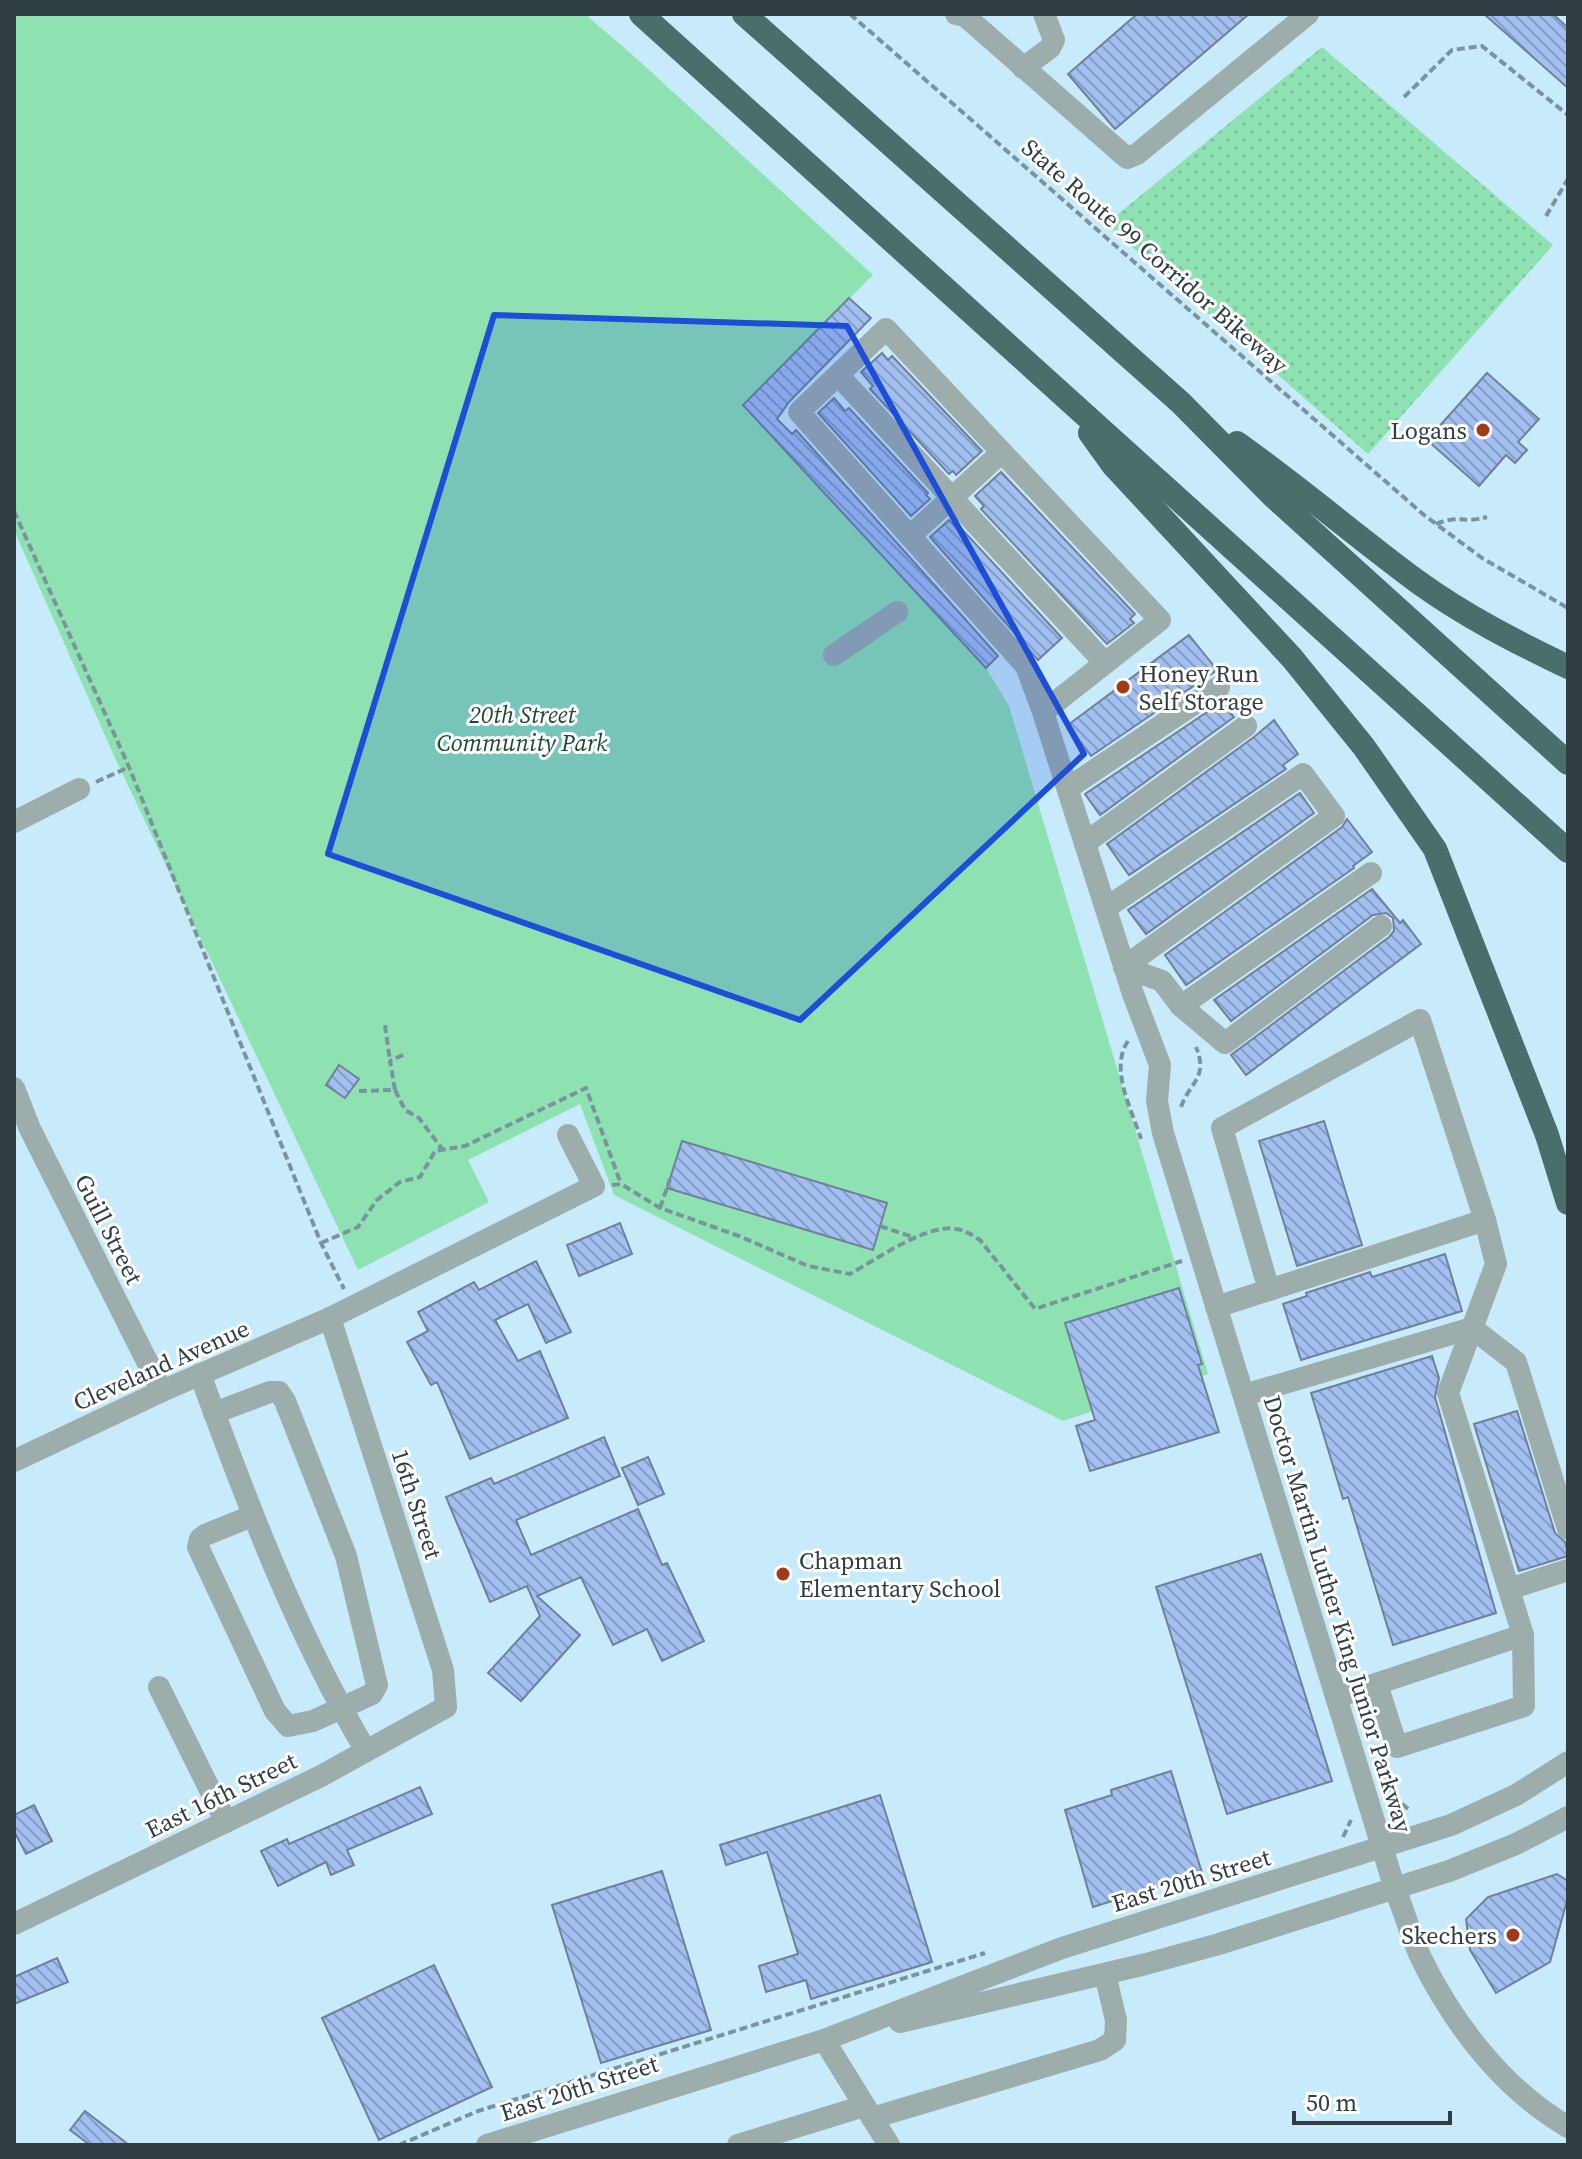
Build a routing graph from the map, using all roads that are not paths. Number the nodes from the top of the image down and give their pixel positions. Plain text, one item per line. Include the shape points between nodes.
1 (641, 14) edge
2 (744, 14) edge
3 (1044, 14) edge
4 (1308, 14) edge
5 (964, 15) edge
6 (1023, 68) junction
7 (838, 375) junction
8 (1066, 398) junction
9 (1181, 403) junction
10 (1002, 452) junction
11 (952, 498) junction
12 (910, 536) junction
13 (897, 612) dead end
14 (834, 655) dead end
15 (1105, 663) junction
16 (1568, 667) edge
17 (1219, 687) dead end
18 (1043, 712) junction
19 (1246, 726) dead end
20 (1568, 763) edge
21 (1068, 788) junction
22 (79, 789) road end
23 (14, 822) edge
24 (1085, 843) junction
25 (1568, 851) edge
26 (1371, 873) dead end
27 (1106, 908) junction
28 (1381, 926) dead end
29 (1124, 967) junction
30 (1181, 1006) junction
31 (14, 1088) edge
32 (22, 1133) edge
33 (568, 1135) dead end
34 (1568, 1203) edge
35 (1485, 1220) junction
36 (1269, 1290) junction
37 (1216, 1307) junction
38 (330, 1318) junction
39 (1472, 1328) junction
40 (200, 1374) junction
41 (162, 1391) junction
42 (1244, 1395) junction
43 (214, 1413) junction
44 (14, 1461) edge
45 (252, 1516) junction
46 (1568, 1529) edge
47 (1568, 1570) edge
48 (1509, 1589) junction
49 (1523, 1635) junction
50 (1377, 1684) junction
51 (159, 1687) dead end
52 (1337, 1697) junction
53 (446, 1707) joint
54 (341, 1709) junction
55 (366, 1751) junction
56 (1568, 1762) edge
57 (1568, 1817) edge
58 (226, 1822) junction
59 (1382, 1847) junction
60 (1395, 1889) junction
61 (14, 1924) edge
62 (1105, 1974) junction
63 (824, 2040) junction
64 (868, 2112) junction
65 (1568, 2127) edge
66 (487, 2145) edge
67 (738, 2145) edge
68 (889, 2145) edge

1 - 8 highway
2 - 9 highway
3 - 6 street via 1054,40
4 - 6 street via 1127,158
5 - 6 street
7 - 10 street via 886,329
7 - 11 street
7 - 12 street via 799,412
8 - 25 highway
8 - 34 highway via 1113,465 1301,669 1435,849 1547,1135
9 - 16 highway via 1419,582 1492,630
9 - 20 highway via 1273,496
10 - 11 street
10 - 15 street via 1160,620
11 - 12 street
11 - 15 street
12 - 18 street via 1026,666
13 - 14 street
15 - 18 street
17 - 21 street
18 - 21 street
19 - 24 street
21 - 24 street
22 - 23 street
24 - 27 street
26 - 30 street
27 - 29 street
27 - 29 street via 1303,774 1334,816
28 - 30 street via 1225,1043
29 - 30 street via 1162,981
29 - 37 street, Doctor Martin Luther King Junior Parkway via 1160,1065 1159,1118
31 - 32 street, Guill Street
32 - 41 street, Guill Street
33 - 38 street, Cleveland Avenue via 594,1186
35 - 36 street
35 - 36 street via 1420,1020 1222,1128
35 - 39 street via 1496,1264
36 - 37 street
37 - 42 street, Doctor Martin Luther King Junior Parkway
38 - 40 street, Cleveland Avenue
38 - 53 street, 16th Street via 443,1670
39 - 42 street
39 - 46 street via 1516,1362
39 - 48 street via 1448,1393
40 - 41 street, Cleveland Avenue
40 - 43 street
41 - 44 street, Cleveland Avenue
42 - 52 street, Doctor Martin Luther King Junior Parkway
43 - 45 street
43 - 54 street via 270,1392 279,1392 285,1401 346,1556 377,1685 372,1694
45 - 54 street
45 - 54 street via 200,1539 198,1547 216,1588 275,1711 288,1726
47 - 48 street
48 - 49 street
49 - 50 street
49 - 50 street via 1524,1706 1397,1747
50 - 52 street
51 - 58 street
52 - 59 street, Doctor Martin Luther King Junior Parkway
53 - 55 street, East 16th Street
54 - 55 street
55 - 58 street, East 16th Street
56 - 59 street, East 20th Street via 1494,1806
57 - 60 street, East 20th Street via 1471,1863
58 - 61 street, East 16th Street
59 - 60 street, Doctor Martin Luther King Junior Parkway
59 - 63 street, East 20th Street via 1062,1948
60 - 62 street, East 20th Street
60 - 65 street, Doctor Martin Luther King Junior Parkway via 1421,1956 1482,2054
62 - 63 street, East 20th Street
62 - 64 street via 1115,2040 1100,2050
63 - 64 street
63 - 66 street, East 20th Street
64 - 67 street
64 - 68 street

